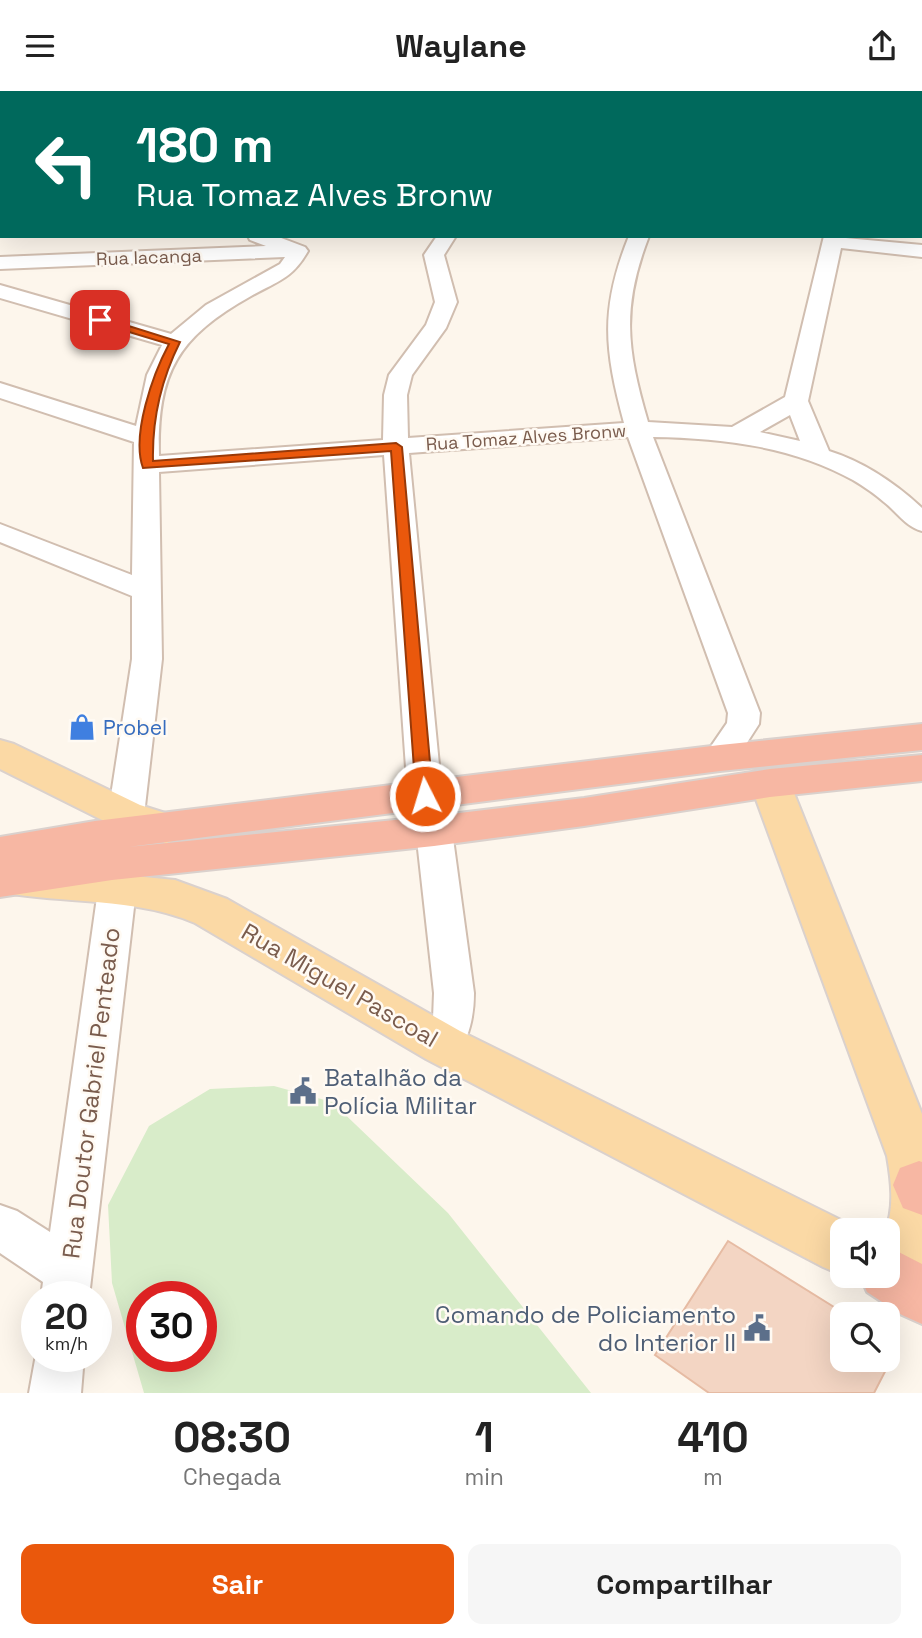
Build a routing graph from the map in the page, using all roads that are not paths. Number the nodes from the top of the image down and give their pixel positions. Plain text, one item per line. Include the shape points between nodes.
1 (262, 238) edge
2 (446, 238) edge
3 (638, 238) edge
4 (833, 239) edge
5 (298, 251) junction
6 (922, 251) edge
7 (0, 263) edge
8 (0, 291) edge
9 (175, 342) junction
10 (0, 390) edge
11 (796, 401) junction
12 (638, 429) junction
13 (738, 434) junction
14 (396, 447) junction
15 (147, 452) junction
16 (818, 454) junction
17 (893, 495) junction
18 (922, 500) edge
19 (922, 523) edge
20 (0, 533) edge
21 (148, 592) junction
22 (917, 751) edge
23 (720, 758) junction
24 (5, 761) edge
25 (770, 783) junction
26 (429, 813) junction
27 (126, 815) junction
28 (166, 828) junction
29 (2, 872) edge
30 (117, 890) junction
31 (443, 1045) junction
32 (921, 1188) edge
33 (0, 1227) edge
34 (830, 1243) edge
35 (900, 1253) edge
36 (63, 1281) edge
37 (67, 1281) edge
38 (900, 1282) edge
39 (922, 1296) edge
40 (57, 1372) edge
41 (55, 1393) edge

1 - 5 street
2 - 14 street via 434,263 446,302 442,317 400,377
3 - 12 street via 624,271 618,326 621,362
4 - 6 street
4 - 11 street
5 - 7 street, Rua Iacanga
5 - 9 street via 288,268 210,313
8 - 9 street
9 - 15 street via 156,386
10 - 15 street
11 - 13 street
11 - 16 street
12 - 13 street, Rua Tomaz Alves Bronw
12 - 14 street, Rua Tomaz Alves Bronw
12 - 23 street via 744,713 738,732
13 - 16 street, Rua Tomaz Alves Bronw
14 - 15 street, Rua Tomaz Alves Bronw
14 - 26 street
15 - 21 street
16 - 17 street, Rua Tomaz Alves Bronw
17 - 18 street
17 - 19 street
20 - 21 street
21 - 27 street via 148,659
22 - 23 highway
22 - 25 highway
23 - 26 highway
24 - 27 main road
25 - 26 highway
25 - 32 main road via 913,1156
26 - 28 highway
26 - 29 highway via 126,862
26 - 31 street via 454,993 453,1019
27 - 28 main road
28 - 29 highway
29 - 30 main road, Rua Miguel Pascoal
30 - 31 main road, Rua Miguel Pascoal via 175,896 211,911
30 - 37 street, Rua Doutor Gabriel Penteado
31 - 34 main road, Rua Miguel Pascoal
32 - 35 main road via 917,1235
33 - 36 street
38 - 39 highway
40 - 41 street

